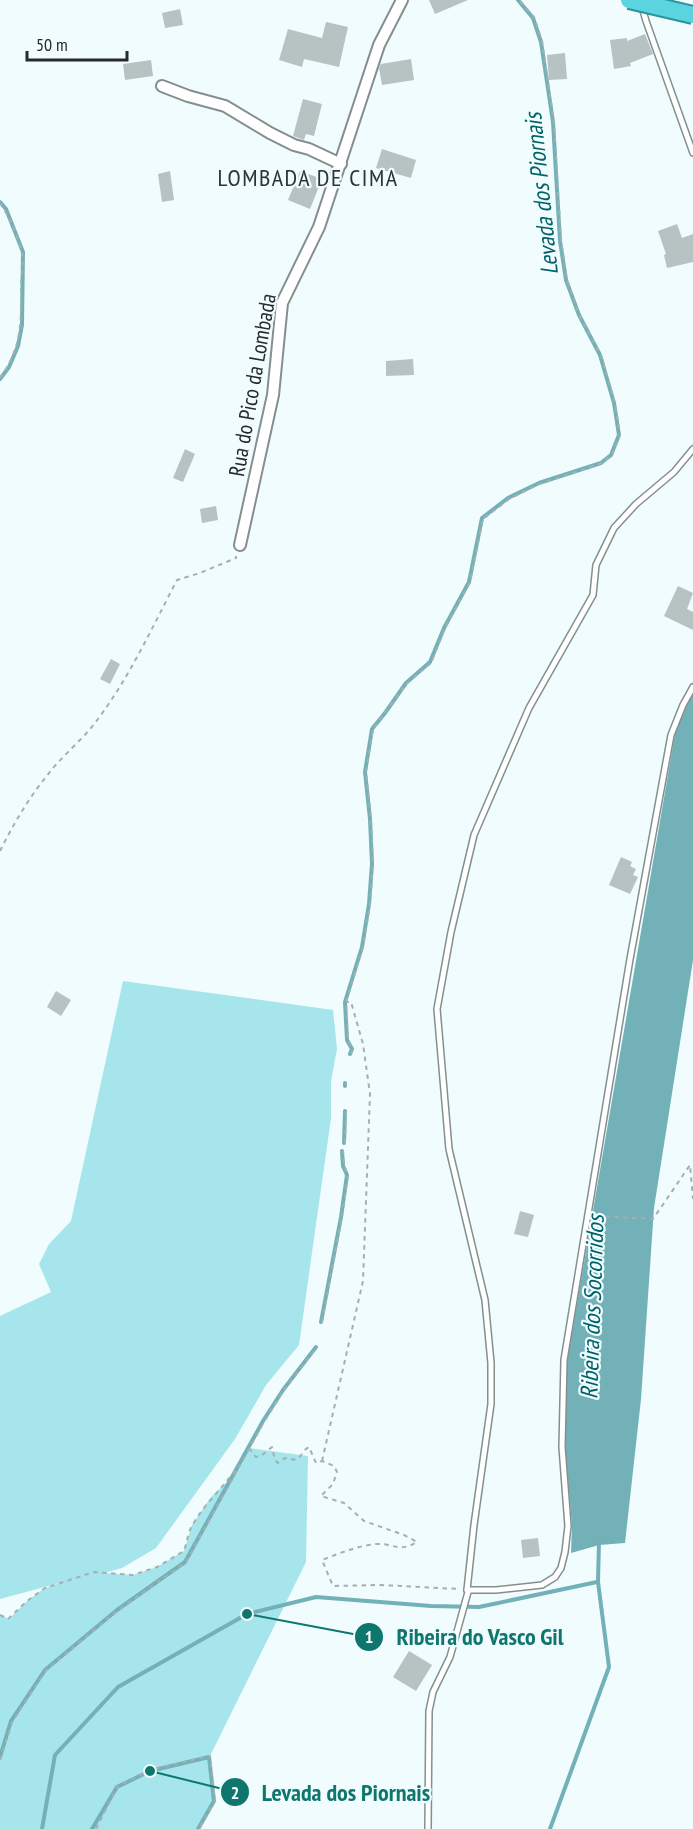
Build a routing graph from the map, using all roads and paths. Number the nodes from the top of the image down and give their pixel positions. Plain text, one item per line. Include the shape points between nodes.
1 (402, 0) edge
2 (519, 0) edge
3 (629, 0) edge
4 (641, 0) edge
5 (693, 15) edge
6 (162, 86) dead end
7 (693, 153) edge
8 (341, 164) junction
9 (0, 203) edge
10 (0, 378) edge
11 (693, 449) edge
12 (240, 545) joint
13 (693, 687) edge
14 (0, 850) edge
15 (346, 1002) junction
16 (351, 1054) dead end
17 (346, 1111) dead end
18 (346, 1141) dead end
19 (343, 1151) dead end
20 (693, 1199) edge
21 (586, 1215) junction
22 (322, 1322) dead end
23 (317, 1347) dead end
24 (249, 1448) junction
25 (322, 1461) junction
26 (468, 1591) junction
27 (0, 1615) edge
28 (0, 1760) edge
29 (96, 1829) edge
30 (199, 1829) edge
31 (428, 1829) edge

1 - 8 street, Rua do Pico da Lombada via 379,45
2 - 15 path via 534,17 542,41 554,122 567,280 579,315 601,355 620,435 612,455 602,464 539,484 509,499 483,519 470,582 431,663 406,684 373,729 366,772 373,864 370,904 363,947
3 - 5 highway, bridge
4 - 7 lane
6 - 8 street via 225,106 294,145
8 - 12 street, Rua do Pico da Lombada via 319,227 282,303 273,395
9 - 10 path via 22,252 21,325 17,346
11 - 26 lane via 614,528 596,565 593,595 529,708 474,835 451,932 437,1009 449,1149 485,1300 490,1363 491,1404
12 - 14 path via 236,558 177,580 130,672 96,721 46,776
13 - 21 lane via 671,735
15 - 16 path
15 - 25 path via 351,1002 363,1044 369,1094 363,1281
17 - 18 path
19 - 22 path via 348,1175
20 - 21 path via 690,1165 653,1219
21 - 26 lane via 564,1360 562,1447 568,1526 561,1568 542,1585
23 - 24 path via 284,1390
24 - 25 path via 256,1457 272,1447 278,1463 285,1458 299,1460 309,1447 316,1463
24 - 27 path via 192,1526 184,1551 133,1575 94,1572 45,1588 9,1619
24 - 28 path via 186,1562 118,1610 46,1670 12,1722
25 - 26 path via 334,1466 337,1472 333,1484 321,1496 344,1503 364,1521 417,1542 408,1548 367,1546 322,1560 333,1586
26 - 31 lane via 450,1658 433,1692 429,1711
29 - 30 path via 117,1787 150,1770 210,1756 215,1802

